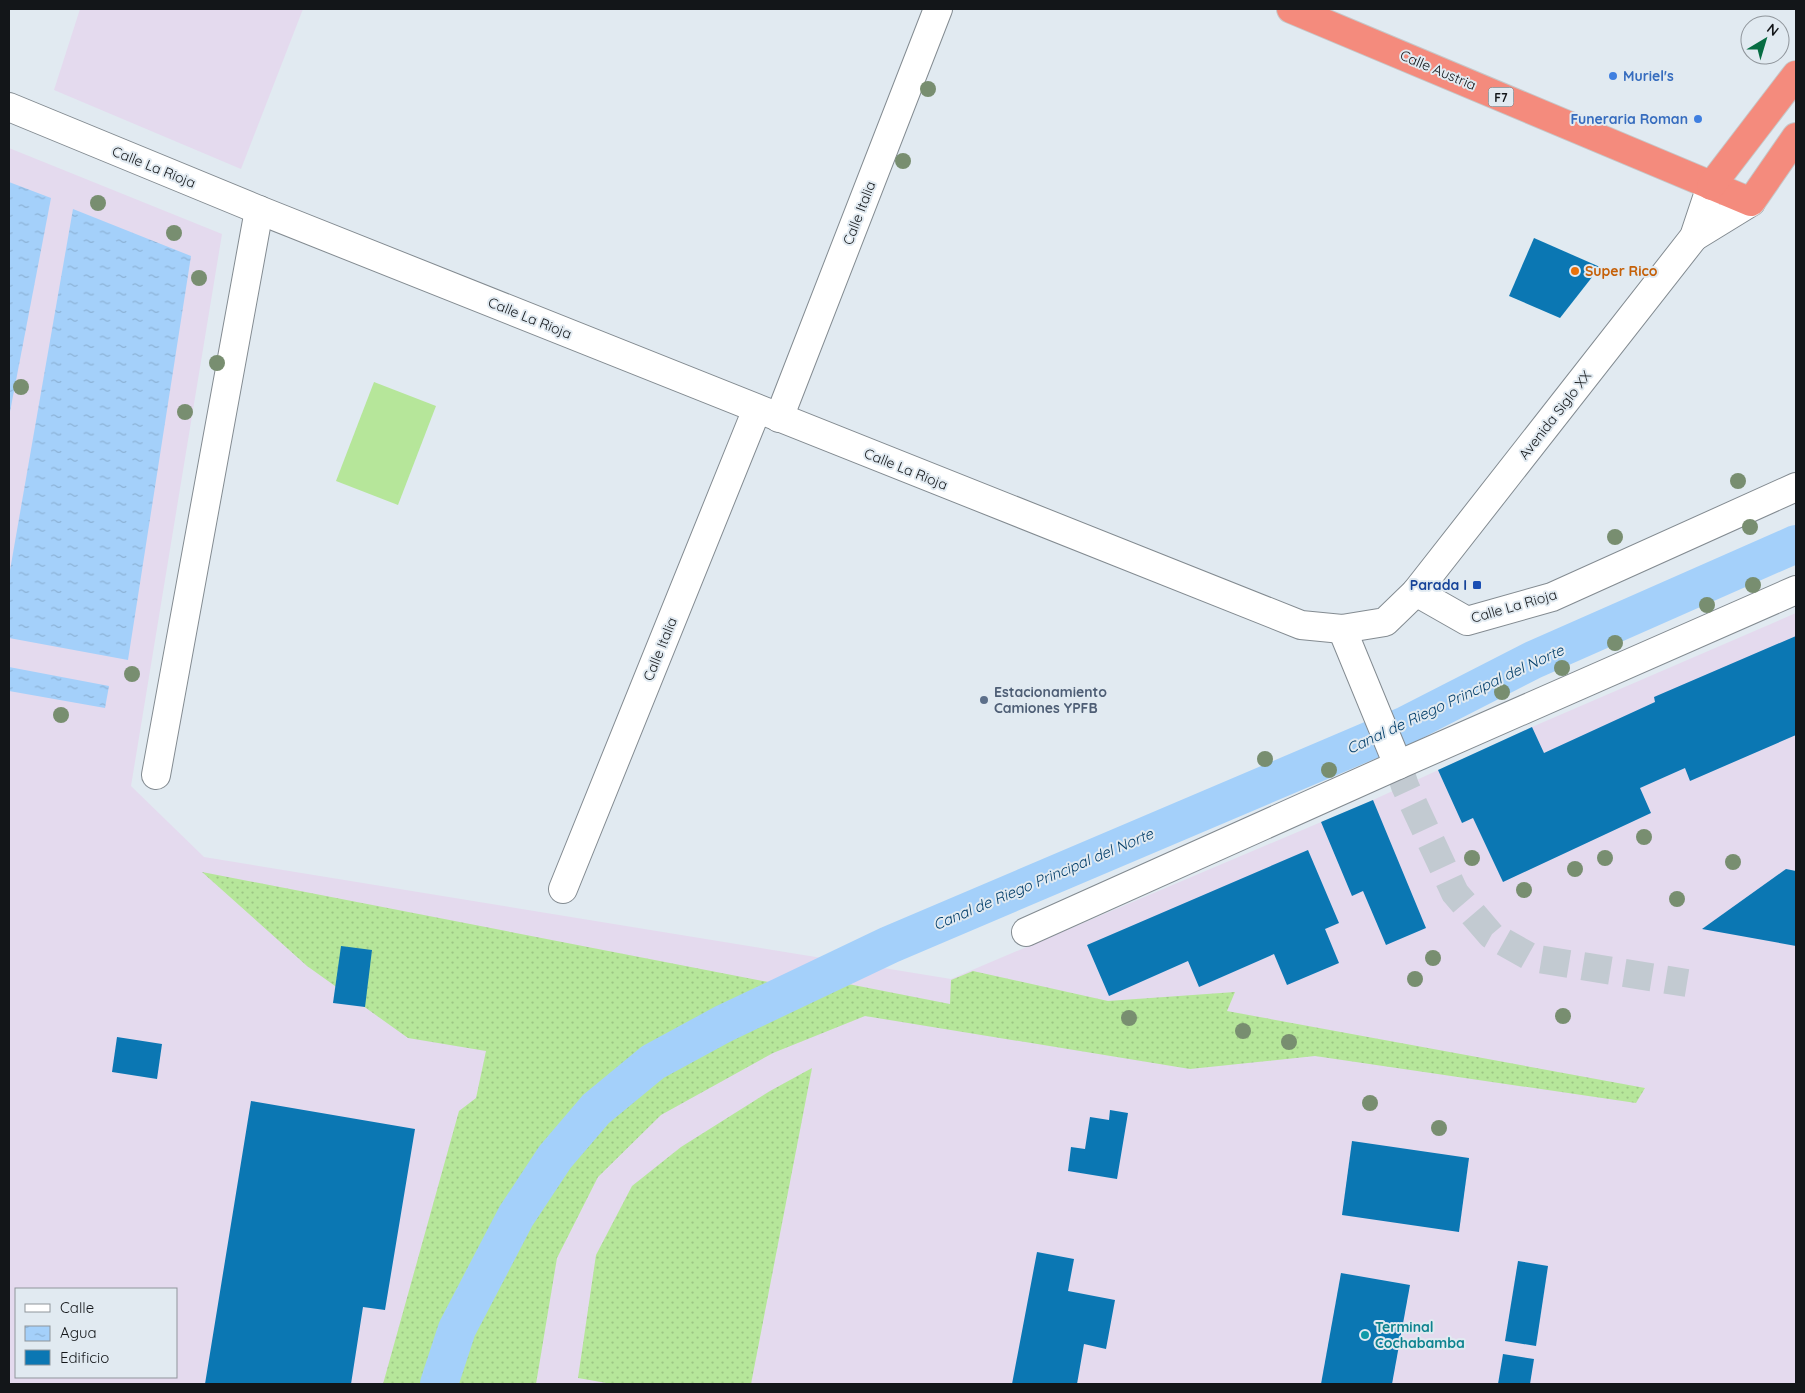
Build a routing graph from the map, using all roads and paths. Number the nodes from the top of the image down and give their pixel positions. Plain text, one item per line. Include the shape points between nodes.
1 (938, 9) edge
2 (1292, 9) edge
3 (1796, 75) edge
4 (9, 107) edge
5 (1796, 137) edge
6 (1711, 186) junction
7 (1750, 202) junction
8 (259, 210) junction
9 (1694, 237) junction
10 (768, 414) junction
11 (1796, 487) edge
12 (1796, 590) edge
13 (1416, 592) junction
14 (1342, 629) junction
15 (1394, 756) junction
16 (156, 775) dead end
17 (563, 888) dead end
18 (1026, 932) dead end

1 - 10 street, Calle Italia
2 - 6 highway, Calle Austria / F7
3 - 6 highway, Avenida Siglo XX
4 - 8 street, Calle La Rioja
5 - 7 highway, Avenida Siglo XX
6 - 7 highway, Calle Austria / F7
6 - 9 street, Avenida Siglo XX
7 - 9 street, Avenida Siglo XX
8 - 10 street, Calle La Rioja
8 - 16 street
9 - 13 street, Avenida Siglo XX
10 - 14 street, Calle La Rioja via 1301,625
10 - 17 street, Calle Italia
11 - 13 street, Calle La Rioja via 1552,597 1467,621
12 - 15 street
13 - 14 street, Calle La Rioja via 1385,622
14 - 15 street
15 - 18 street

